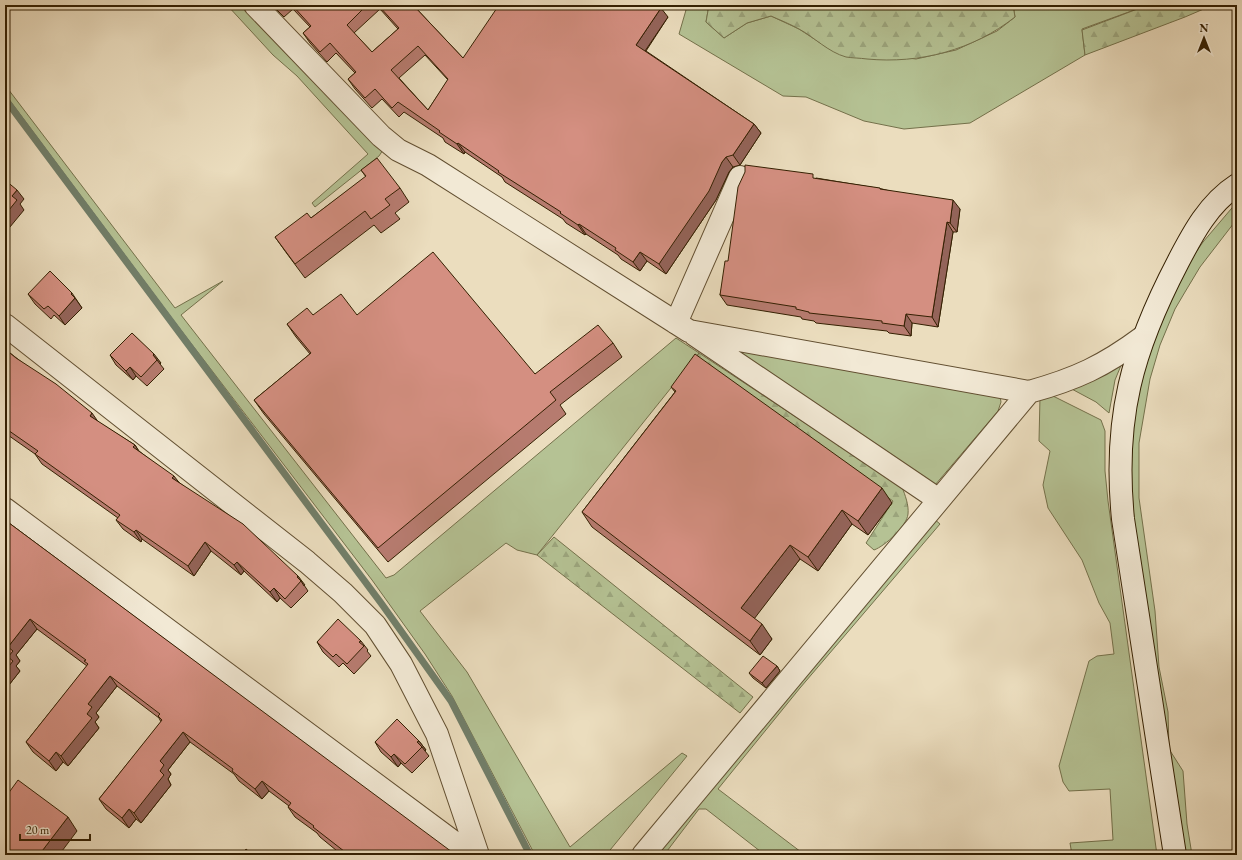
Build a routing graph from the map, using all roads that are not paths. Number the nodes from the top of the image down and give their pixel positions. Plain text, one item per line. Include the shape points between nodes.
1 (255, 5) edge
2 (740, 177) dead end
3 (1237, 185) edge
4 (5, 325) edge
5 (682, 327) junction
6 (1143, 337) junction
7 (1029, 392) junction
8 (939, 500) junction
9 (5, 509) edge
10 (472, 855) edge
11 (478, 855) edge
12 (643, 855) edge
13 (1175, 855) edge

1 - 5 street via 381,136 398,150 428,165
2 - 5 street
3 - 6 street via 1206,215 1189,241
4 - 11 street via 307,562 344,593 375,625 402,664 437,734
5 - 7 street
5 - 8 street
6 - 7 street via 1103,364 1077,377
6 - 13 street via 1134,362 1124,413 1120,488 1126,544
7 - 8 street
8 - 12 street
9 - 10 street

